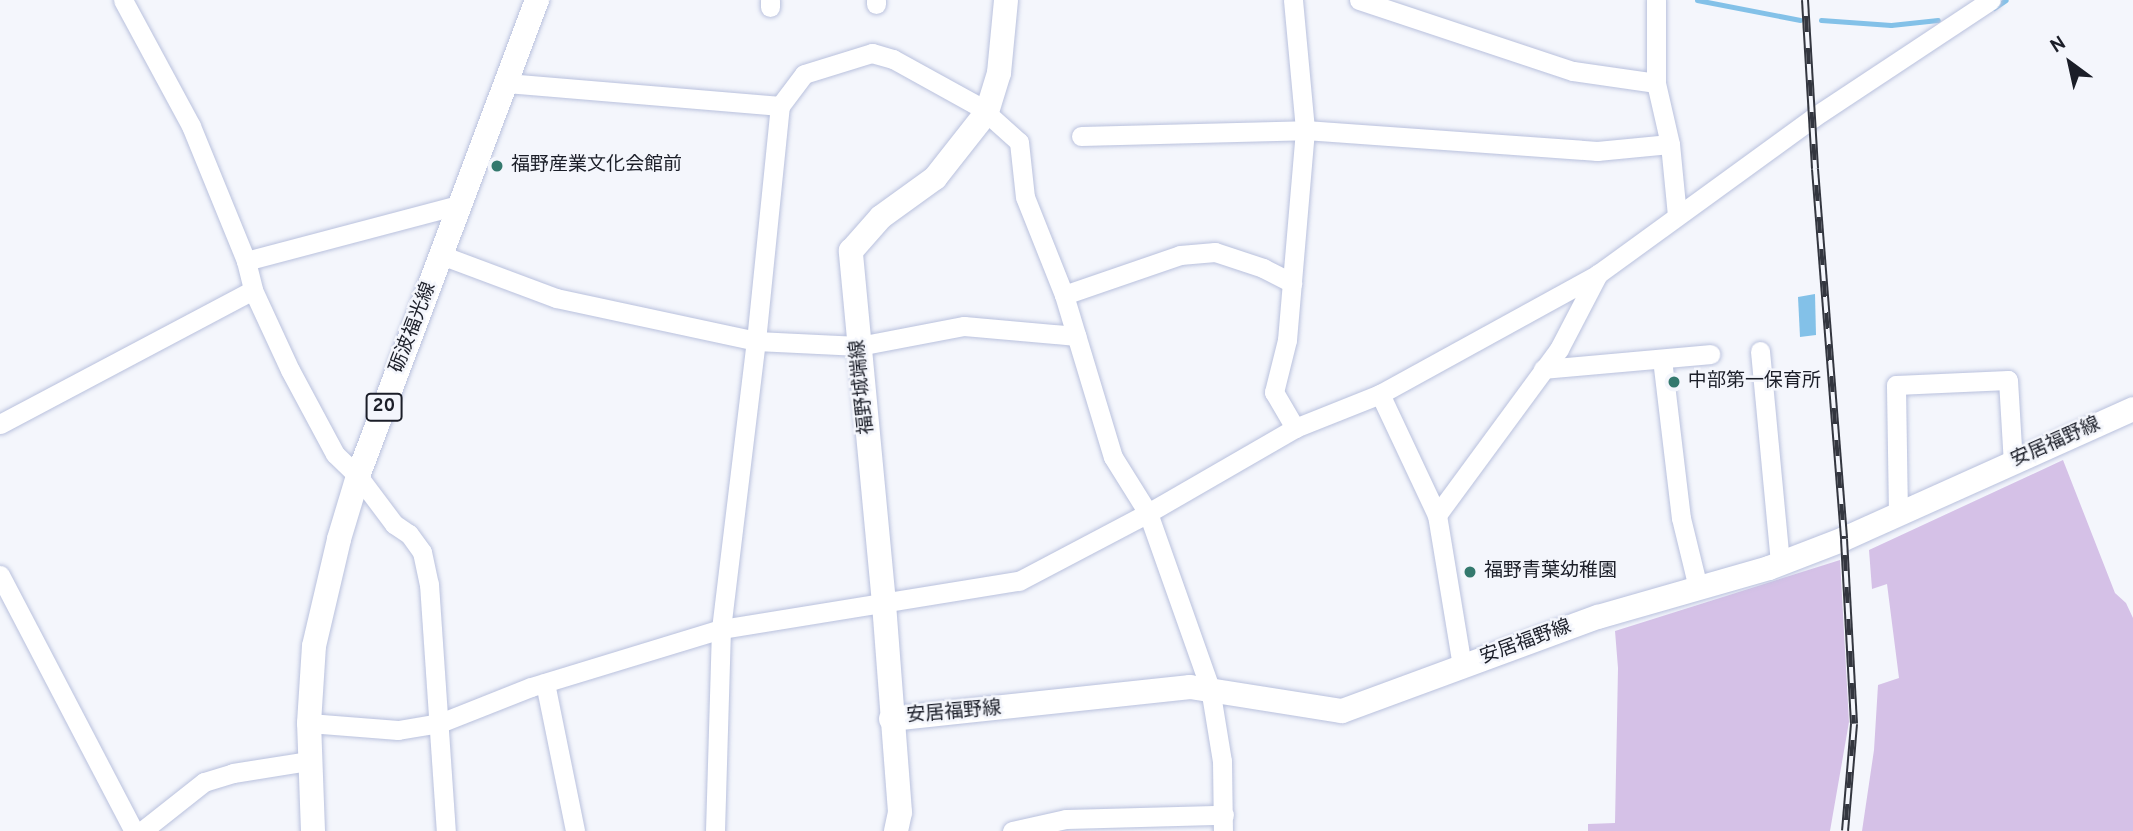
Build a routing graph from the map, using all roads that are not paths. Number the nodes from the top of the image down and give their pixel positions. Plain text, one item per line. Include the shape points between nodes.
1 (123, 0) edge
2 (537, 0) edge
3 (1006, 0) edge
4 (1293, 0) edge
5 (1359, 0) edge
6 (1656, 0) edge
7 (1990, 0) edge
8 (507, 83) junction
9 (1656, 83) junction
10 (780, 106) junction
11 (987, 112) junction
12 (1305, 131) junction
13 (1081, 136) dead end
14 (1670, 144) junction
15 (461, 204) junction
16 (1677, 216) junction
17 (441, 254) junction
18 (246, 261) junction
19 (1598, 274) junction
20 (1292, 283) junction
21 (253, 289) junction
22 (1064, 295) junction
23 (1077, 336) junction
24 (756, 341) junction
25 (859, 346) junction
26 (1760, 351) dead end
27 (1710, 354) dead end
28 (1662, 359) junction
29 (1544, 369) junction
30 (1380, 394) junction
31 (2133, 409) edge
32 (0, 424) edge
33 (1295, 428) junction
34 (2013, 463) junction
35 (358, 476) junction
36 (1148, 513) junction
37 (1898, 514) junction
38 (1437, 515) junction
39 (1780, 563) junction
40 (0, 575) edge
41 (1698, 588) junction
42 (884, 603) junction
43 (721, 629) junction
44 (1462, 666) junction
45 (545, 683) junction
46 (1210, 688) junction
47 (891, 719) junction
48 (309, 723) junction
49 (440, 723) junction
50 (309, 761) junction
51 (1223, 823) edge
52 (134, 831) edge
53 (142, 831) edge
54 (313, 831) edge
55 (446, 831) edge
56 (575, 831) edge
57 (715, 831) edge
58 (896, 831) edge
59 (1012, 831) edge

1 - 18 street via 191,126
2 - 8 main road, 砺波福光線 / 20
3 - 11 main road, 福野城端線 via 999,73
4 - 12 street
5 - 9 street via 1573,71
6 - 9 street
7 - 16 street via 1814,117
8 - 10 street
8 - 15 main road, 砺波福光線 / 20
9 - 14 street
10 - 11 street via 804,74 872,53 893,58
10 - 24 street
11 - 22 street via 1019,142 1025,197
11 - 25 main road, 福野城端線 via 935,178 881,217 851,251
12 - 13 street
12 - 14 street via 1597,151
12 - 20 street
14 - 16 street
15 - 17 main road, 砺波福光線 / 20
15 - 18 street
16 - 19 street
17 - 24 street via 556,298
17 - 35 main road, 砺波福光線 / 20
18 - 21 street
19 - 29 street
19 - 30 street
20 - 22 street via 1215,252 1180,255
20 - 33 street via 1287,340 1274,392
21 - 32 street
21 - 35 street via 335,454
22 - 23 street
23 - 25 street via 964,326
23 - 36 street via 1113,457
24 - 25 street
24 - 43 street
25 - 42 main road, 福野城端線
26 - 39 street
27 - 28 street
28 - 29 street
28 - 41 street via 1681,519
29 - 38 street
30 - 33 street
30 - 38 street
31 - 34 main road, 安居福野線
33 - 36 street
34 - 37 main road, 安居福野線
34 - 37 street via 2008,380 1896,385
35 - 48 main road, 砺波福光線 / 20 via 338,538 314,646
35 - 49 street via 422,552 429,584
36 - 42 street via 1019,581
36 - 46 street
37 - 39 main road, 安居福野線
38 - 44 street
39 - 41 main road, 安居福野線
40 - 52 street
41 - 44 main road, 安居福野線 via 1598,617
42 - 43 street
42 - 47 main road, 福野城端線
43 - 45 street
43 - 57 street
44 - 46 main road, 安居福野線 via 1342,712
45 - 49 street
45 - 56 street
46 - 47 main road, 安居福野線
46 - 51 street via 1222,761
47 - 58 main road, 福野城端線 via 900,812
48 - 49 street via 398,730
48 - 50 main road, 砺波福光線 / 20
49 - 55 street
50 - 53 street via 204,782
50 - 54 main road, 砺波福光線 / 20
51 - 59 street via 1066,819

